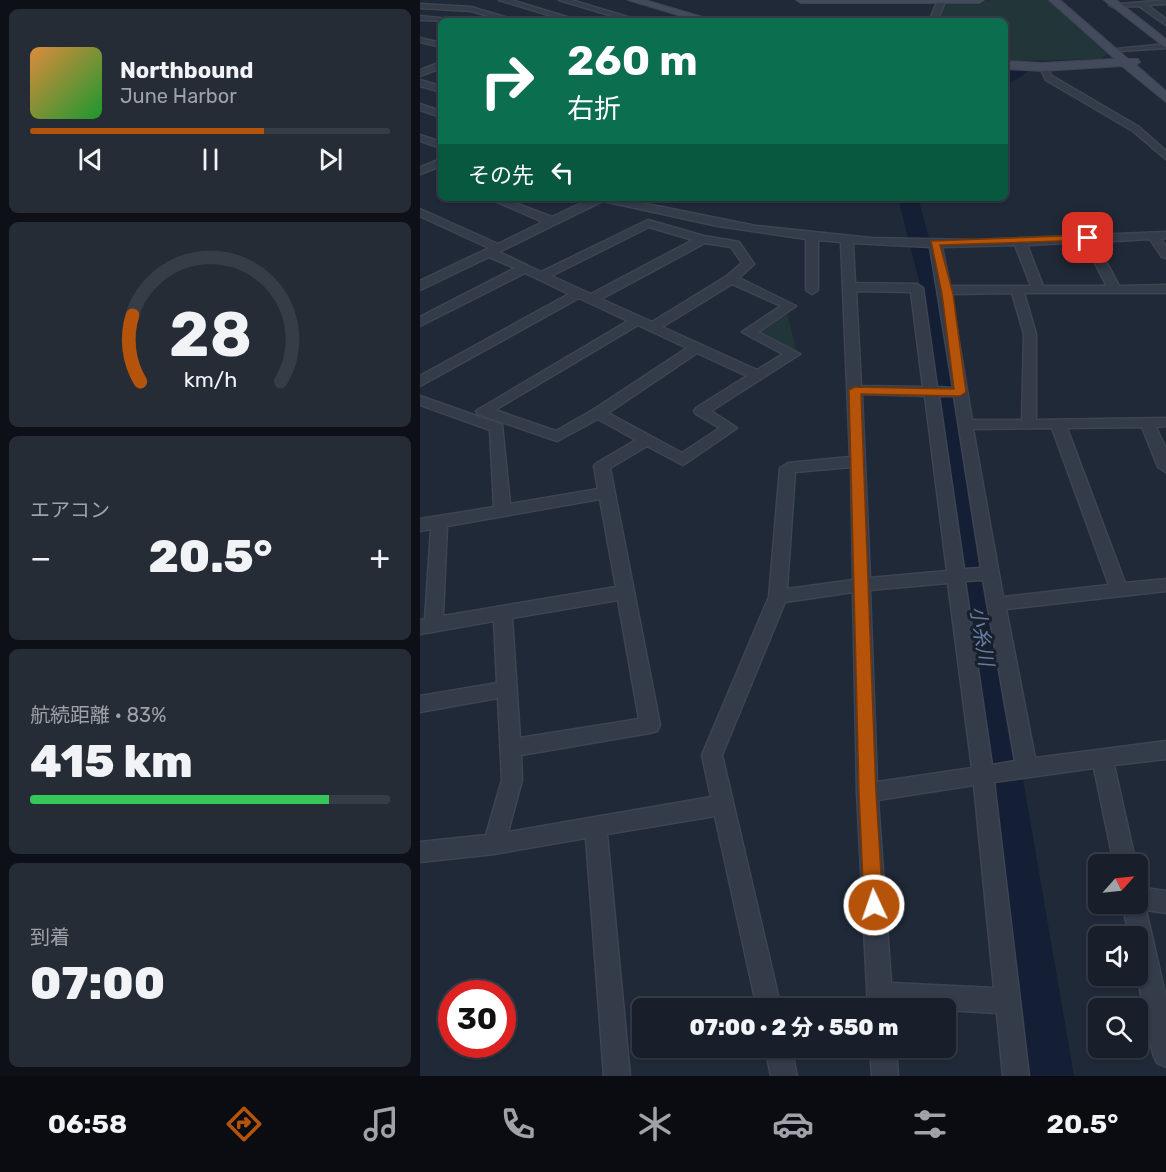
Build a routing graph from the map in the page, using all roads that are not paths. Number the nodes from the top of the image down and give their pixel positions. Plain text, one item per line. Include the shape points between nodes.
1 (503, 0) edge
2 (563, 0) edge
3 (590, 0) edge
4 (633, 0) edge
5 (801, 0) edge
6 (979, 0) edge
7 (1054, 0) edge
8 (1065, 0) edge
9 (825, 1) edge
10 (869, 1) edge
11 (914, 1) edge
12 (959, 1) edge
13 (941, 2) junction
14 (1111, 2) edge
15 (1166, 3) edge
16 (577, 4) junction
17 (1141, 4) junction
18 (420, 6) edge
19 (549, 13) junction
20 (420, 18) edge
21 (503, 18) edge
22 (533, 18) dead end
23 (566, 18) edge
24 (626, 18) edge
25 (699, 18) edge
26 (934, 18) edge
27 (438, 20) edge
28 (1166, 23) edge
29 (420, 40) edge
30 (438, 44) edge
31 (1166, 45) edge
32 (1121, 49) junction
33 (420, 60) edge
34 (1131, 62) junction
35 (438, 65) edge
36 (1008, 65) edge
37 (1042, 66) junction
38 (438, 67) edge
39 (420, 73) edge
40 (420, 83) edge
41 (1166, 87) edge
42 (438, 88) edge
43 (1166, 98) edge
44 (420, 108) edge
45 (438, 113) edge
46 (420, 138) edge
47 (438, 144) edge
48 (1166, 156) edge
49 (438, 163) edge
50 (421, 170) edge
51 (438, 176) edge
52 (501, 201) edge
53 (595, 201) edge
54 (615, 201) edge
55 (420, 212) edge
56 (551, 221) junction
57 (1160, 235) edge
58 (812, 237) junction
59 (1088, 238) junction
60 (703, 239) junction
61 (847, 240) junction
62 (1019, 240) junction
63 (935, 243) junction
64 (494, 250) junction
65 (1166, 255) edge
66 (420, 268) edge
67 (525, 268) junction
68 (542, 276) junction
69 (437, 278) junction
70 (730, 279) junction
71 (420, 286) edge
72 (851, 287) junction
73 (1115, 289) junction
74 (1166, 289) edge
75 (812, 290) dead end
76 (947, 290) junction
77 (1017, 290) junction
78 (1038, 290) junction
79 (579, 293) junction
80 (591, 299) junction
81 (638, 320) junction
82 (420, 322) edge
83 (652, 327) junction
84 (697, 347) junction
85 (758, 376) junction
86 (420, 382) edge
87 (855, 390) junction
88 (931, 392) junction
89 (960, 392) junction
90 (420, 400) edge
91 (598, 413) junction
92 (1147, 422) junction
93 (1166, 422) edge
94 (1029, 424) junction
95 (1058, 424) junction
96 (968, 425) junction
97 (647, 440) junction
98 (858, 461) junction
99 (1166, 467) edge
100 (607, 494) junction
101 (502, 512) junction
102 (439, 522) junction
103 (420, 525) edge
104 (990, 573) junction
105 (956, 577) junction
106 (860, 585) junction
107 (1166, 585) edge
108 (1119, 590) junction
109 (626, 592) junction
110 (778, 597) junction
111 (995, 604) junction
112 (503, 615) junction
113 (427, 626) edge
114 (507, 689) junction
115 (420, 704) edge
116 (511, 748) junction
117 (1166, 750) edge
118 (1102, 758) junction
119 (1027, 768) junction
120 (982, 776) junction
121 (867, 793) junction
122 (722, 805) junction
123 (596, 826) junction
124 (494, 844) junction
125 (420, 852) edge
126 (1123, 854) edge
127 (1148, 900) edge
128 (1166, 902) edge
129 (1136, 914) edge
130 (767, 998) edge
131 (880, 998) edge
132 (956, 1001) edge
133 (1007, 1001) junction
134 (1166, 1054) edge
135 (780, 1058) edge
136 (884, 1058) edge
137 (617, 1076) edge
138 (784, 1076) edge
139 (885, 1076) edge
140 (1016, 1076) edge

1 - 19 street
2 - 16 street
3 - 16 street
4 - 25 street
5 - 9 street
6 - 12 street
7 - 34 street
8 - 32 street
9 - 10 street
10 - 11 street
11 - 13 street
12 - 13 street
13 - 26 street
14 - 17 street
14 - 31 street
15 - 17 street
16 - 19 street
16 - 24 street
17 - 28 street
18 - 21 street via 471,9
19 - 22 street
19 - 23 street
20 - 27 street
29 - 30 street
31 - 32 street
32 - 34 street
33 - 35 street
34 - 37 street
34 - 41 street
34 - 43 street
36 - 37 street
37 - 48 street via 1049,78 1137,129
38 - 39 street
40 - 42 street
44 - 45 street
46 - 47 street
49 - 50 street
50 - 51 street
52 - 56 street
53 - 56 street
54 - 58 street via 721,225
55 - 64 street
56 - 64 street
57 - 59 street
57 - 65 street
58 - 61 street
58 - 75 street
59 - 62 street
59 - 73 street
60 - 68 street via 648,222
60 - 70 street via 735,244 748,264
60 - 80 street
61 - 63 street
61 - 72 street
62 - 63 street
62 - 78 street
63 - 76 street
64 - 67 street
64 - 69 street
66 - 69 street
67 - 68 street
67 - 82 street
68 - 79 street
69 - 71 street
70 - 83 street
70 - 85 street via 790,306 748,332 793,354
72 - 87 street
72 - 88 street via 917,288
73 - 74 street
73 - 78 street
76 - 77 street
76 - 89 street
77 - 78 street
77 - 94 street via 1030,334
79 - 80 street
79 - 86 street
80 - 81 street
81 - 83 street
81 - 91 street via 483,411 557,436
83 - 84 street
84 - 85 street
84 - 91 street
85 - 97 street via 701,411 730,428 683,460
87 - 88 street
87 - 98 street
88 - 89 street
88 - 105 street
89 - 96 street
90 - 101 street via 497,429
91 - 97 street
92 - 93 street
92 - 95 street
92 - 99 street
94 - 95 street
94 - 96 street
95 - 108 street
96 - 104 street
97 - 100 street via 602,466
98 - 106 street
98 - 110 street via 788,468
100 - 101 street
100 - 109 street
101 - 102 street
102 - 103 street
102 - 113 street
104 - 105 street
104 - 111 street
105 - 106 street
105 - 120 street
106 - 110 street
106 - 121 street
107 - 108 street
108 - 111 street
109 - 112 street
109 - 116 street via 650,725
110 - 122 street via 712,755
111 - 119 street
112 - 113 street
112 - 114 street
114 - 115 street
114 - 116 street
116 - 124 street via 512,780
117 - 118 street
118 - 119 street
118 - 126 street
119 - 120 street
120 - 121 street
120 - 133 street
121 - 131 street
122 - 123 street
122 - 130 street
123 - 124 street
123 - 137 street
124 - 125 street
127 - 128 street
129 - 134 street
132 - 133 street
133 - 140 street
135 - 138 street
136 - 139 street

